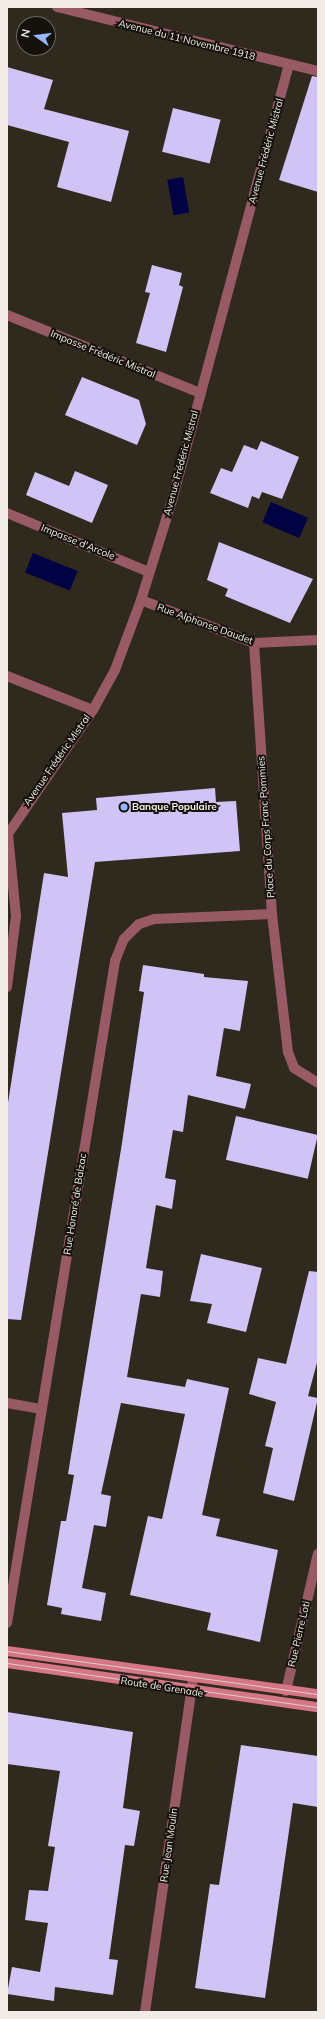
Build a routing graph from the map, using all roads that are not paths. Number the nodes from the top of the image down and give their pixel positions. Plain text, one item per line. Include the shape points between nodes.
1 (57, 7) edge
2 (289, 65) junction
3 (318, 71) edge
4 (7, 315) edge
5 (200, 393) junction
6 (7, 513) edge
7 (150, 572) junction
8 (141, 600) junction
9 (318, 640) edge
10 (254, 643) junction
11 (7, 676) edge
12 (93, 710) junction
13 (7, 834) edge
14 (272, 914) junction
15 (12, 916) edge
16 (7, 987) edge
17 (318, 1083) edge
18 (7, 1403) edge
19 (41, 1409) junction
20 (318, 1554) edge
21 (7, 1624) edge
22 (7, 1651) edge
23 (7, 1663) edge
24 (194, 1678) junction
25 (192, 1691) junction
26 (286, 1691) junction
27 (318, 1694) edge
28 (318, 1707) edge
29 (145, 2012) edge

1 - 2 street, Avenue du 11 Novembre 1918
2 - 3 street, Avenue du 11 Novembre 1918
2 - 5 street, Avenue Frédéric Mistral
4 - 5 street, Impasse Frédéric Mistral
5 - 7 street, Avenue Frédéric Mistral
6 - 7 street, Impasse d'Arcole
7 - 8 street, Avenue Frédéric Mistral
8 - 10 street, Rue Alphonse Daudet
8 - 12 street, Avenue Frédéric Mistral via 115,670
9 - 10 street, Rue Alphonse Daudet
10 - 14 street, Place du Corps Franc Pommies
11 - 12 street
12 - 13 street, Avenue Frédéric Mistral
13 - 15 street, Avenue Frédéric Mistral
14 - 17 street, Place du Corps Franc Pommies via 283,1009 294,1068
14 - 19 street, Rue Honoré de Balzac via 154,920 139,924 124,939 115,961
15 - 16 street, Avenue Frédéric Mistral via 11,960
18 - 19 street
19 - 21 street, Rue Honoré de Balzac
20 - 26 street, Rue Pierre Loti
22 - 24 street, Route de Grenade
23 - 25 street, Route de Grenade
24 - 25 street, Rue Jean Moulin
24 - 26 street, Route de Grenade
25 - 28 street, Route de Grenade
25 - 29 street, Rue Jean Moulin
26 - 27 street, Route de Grenade

